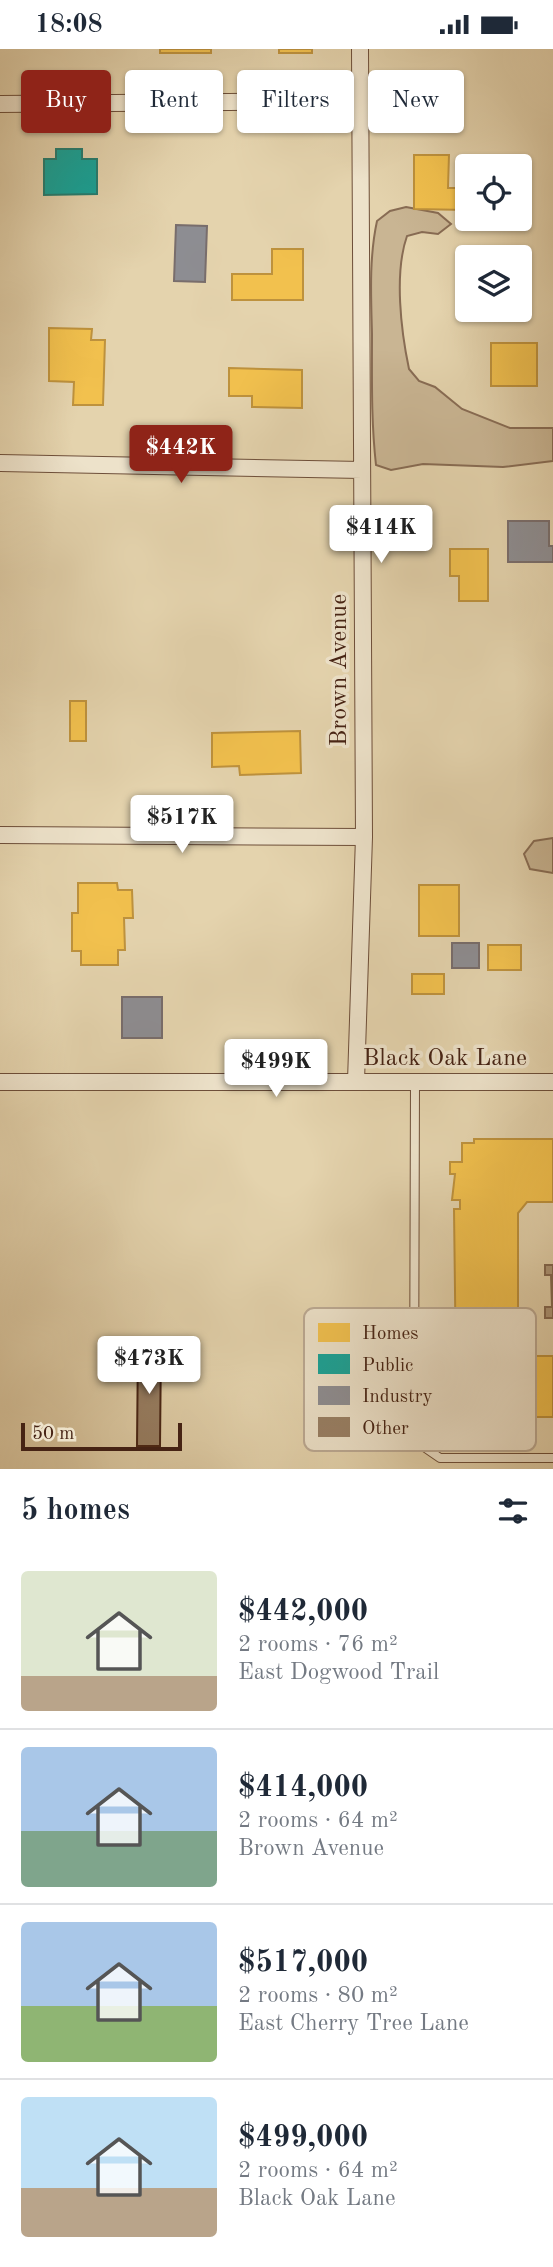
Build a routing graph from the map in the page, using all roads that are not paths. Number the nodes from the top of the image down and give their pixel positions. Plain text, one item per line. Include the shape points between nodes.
1 (360, 49) edge
2 (360, 101) junction
3 (0, 104) edge
4 (0, 463) edge
5 (362, 470) junction
6 (0, 835) edge
7 (363, 837) junction
8 (356, 1080) junction
9 (415, 1081) junction
10 (0, 1082) edge
11 (553, 1082) edge
12 (414, 1308) edge
13 (430, 1451) edge
14 (553, 1458) edge

1 - 2 street, Brown Avenue
2 - 3 street
2 - 5 street, Brown Avenue
4 - 5 street
5 - 7 street, Brown Avenue
6 - 7 street
7 - 8 street, Brown Avenue
8 - 9 street, Black Oak Lane
8 - 10 street, Black Oak Lane
9 - 11 street, Black Oak Lane
9 - 12 lane
13 - 14 lane via 440,1458

